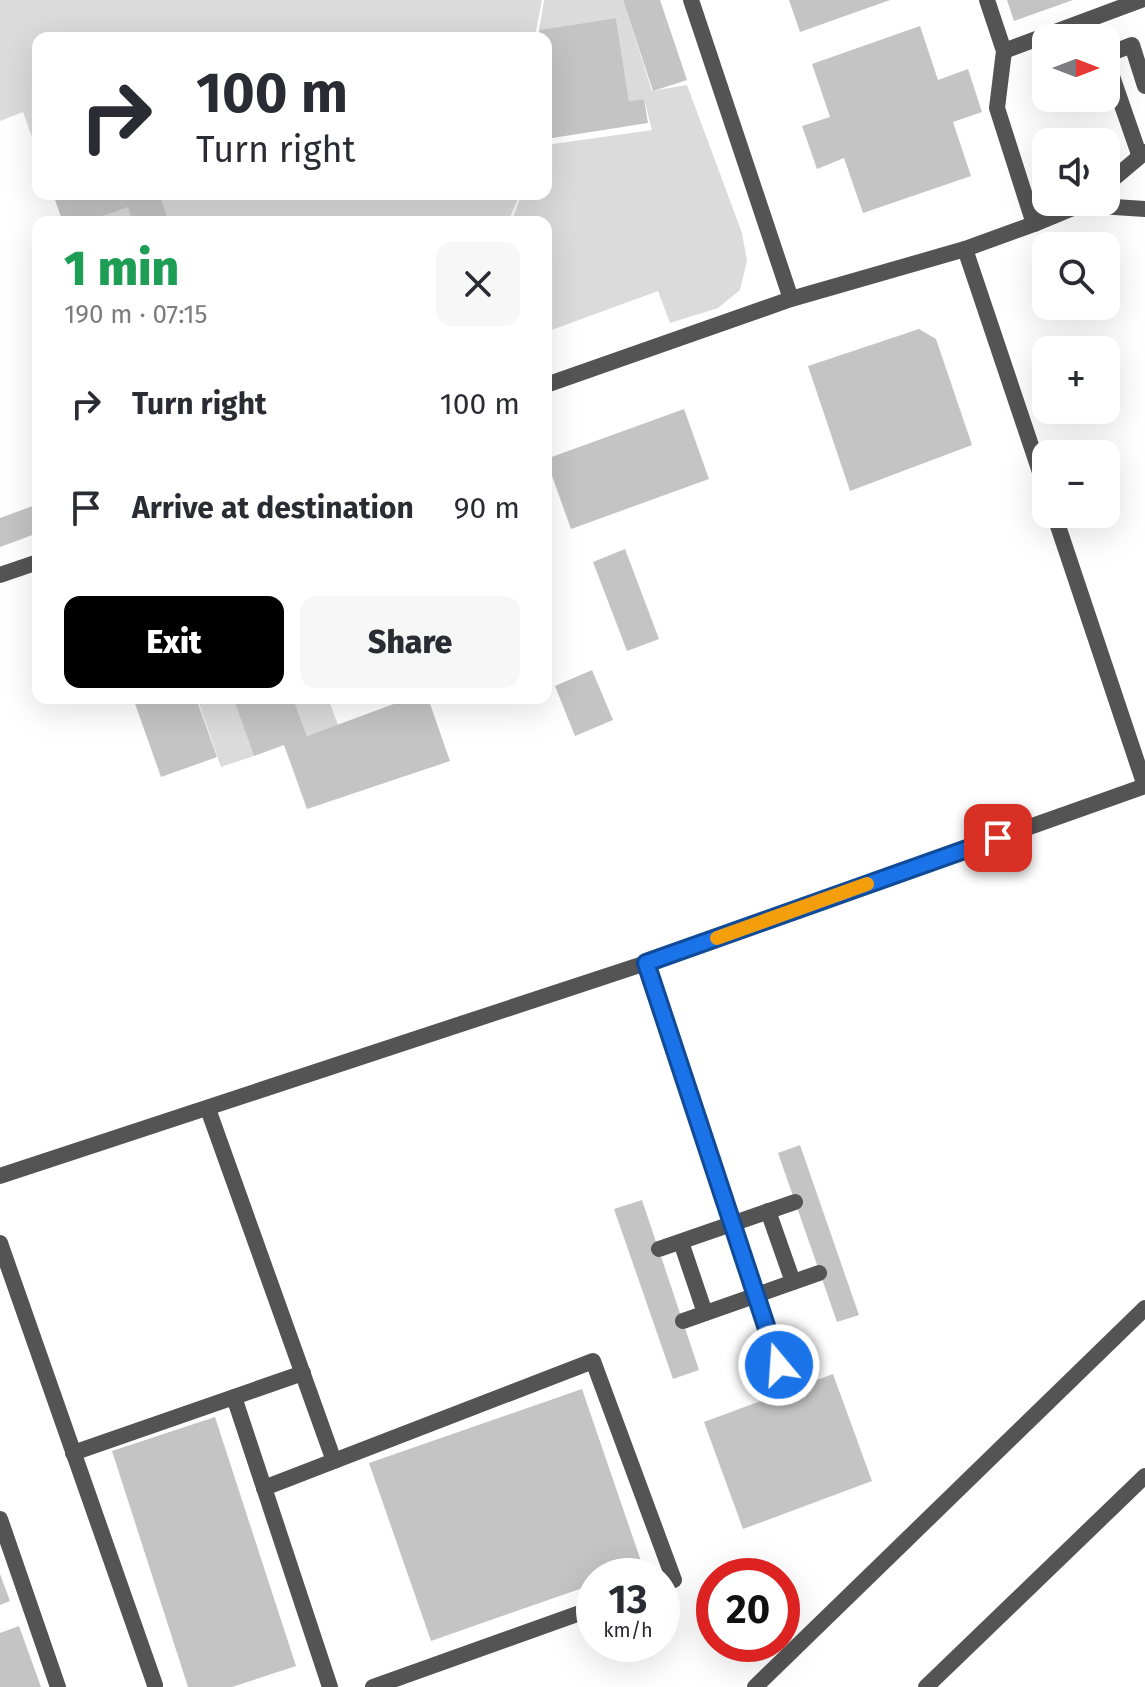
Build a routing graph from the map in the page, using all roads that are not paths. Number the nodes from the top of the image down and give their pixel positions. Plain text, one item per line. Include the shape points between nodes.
1 (691, 0) edge
2 (987, 0) edge
3 (1141, 0) edge
4 (1004, 51) junction
5 (1120, 51) edge
6 (1145, 86) edge
7 (1120, 94) edge
8 (1142, 153) edge
9 (1120, 173) edge
10 (1120, 206) edge
11 (1145, 209) edge
12 (1054, 216) edge
13 (1034, 224) junction
14 (965, 249) junction
15 (791, 299) junction
16 (552, 383) edge
17 (1032, 448) edge
18 (1059, 528) edge
19 (32, 564) edge
20 (0, 575) edge
21 (1145, 786) edge
22 (646, 963) junction
23 (208, 1109) junction
24 (0, 1176) edge
25 (795, 1202) dead end
26 (768, 1211) junction
27 (732, 1224) junction
28 (681, 1242) junction
29 (0, 1243) edge
30 (659, 1249) dead end
31 (819, 1273) dead end
32 (793, 1282) junction
33 (756, 1295) junction
34 (1145, 1308) edge
35 (705, 1313) junction
36 (683, 1321) dead end
37 (303, 1373) junction
38 (786, 1388) dead end
39 (234, 1397) junction
40 (73, 1453) junction
41 (334, 1461) junction
42 (1145, 1476) edge
43 (264, 1488) junction
44 (0, 1519) edge
45 (666, 1558) edge
46 (576, 1614) edge
47 (154, 1686) edge
48 (58, 1687) edge
49 (330, 1687) edge
50 (373, 1687) edge
51 (755, 1687) edge
52 (926, 1687) edge

1 - 15 lane
2 - 4 lane
3 - 4 lane
4 - 13 lane via 997,108
5 - 6 lane via 1132,45
7 - 8 lane
8 - 9 lane
10 - 11 lane
12 - 13 lane
13 - 14 lane
14 - 15 lane
14 - 17 lane
15 - 16 lane
18 - 21 lane
19 - 20 lane
21 - 22 lane
22 - 23 lane
22 - 27 lane
23 - 24 lane
23 - 37 lane
25 - 26 lane
26 - 27 lane
26 - 32 lane
27 - 28 lane
27 - 33 lane
28 - 30 lane
28 - 35 lane
29 - 40 lane
31 - 32 lane
32 - 33 lane
33 - 35 lane
33 - 38 lane
34 - 51 lane
35 - 36 lane
37 - 39 lane
37 - 41 lane
39 - 40 lane
39 - 43 lane
40 - 47 lane
41 - 43 lane
41 - 45 lane via 593,1361
42 - 52 lane
43 - 49 lane
44 - 48 lane
46 - 50 lane

